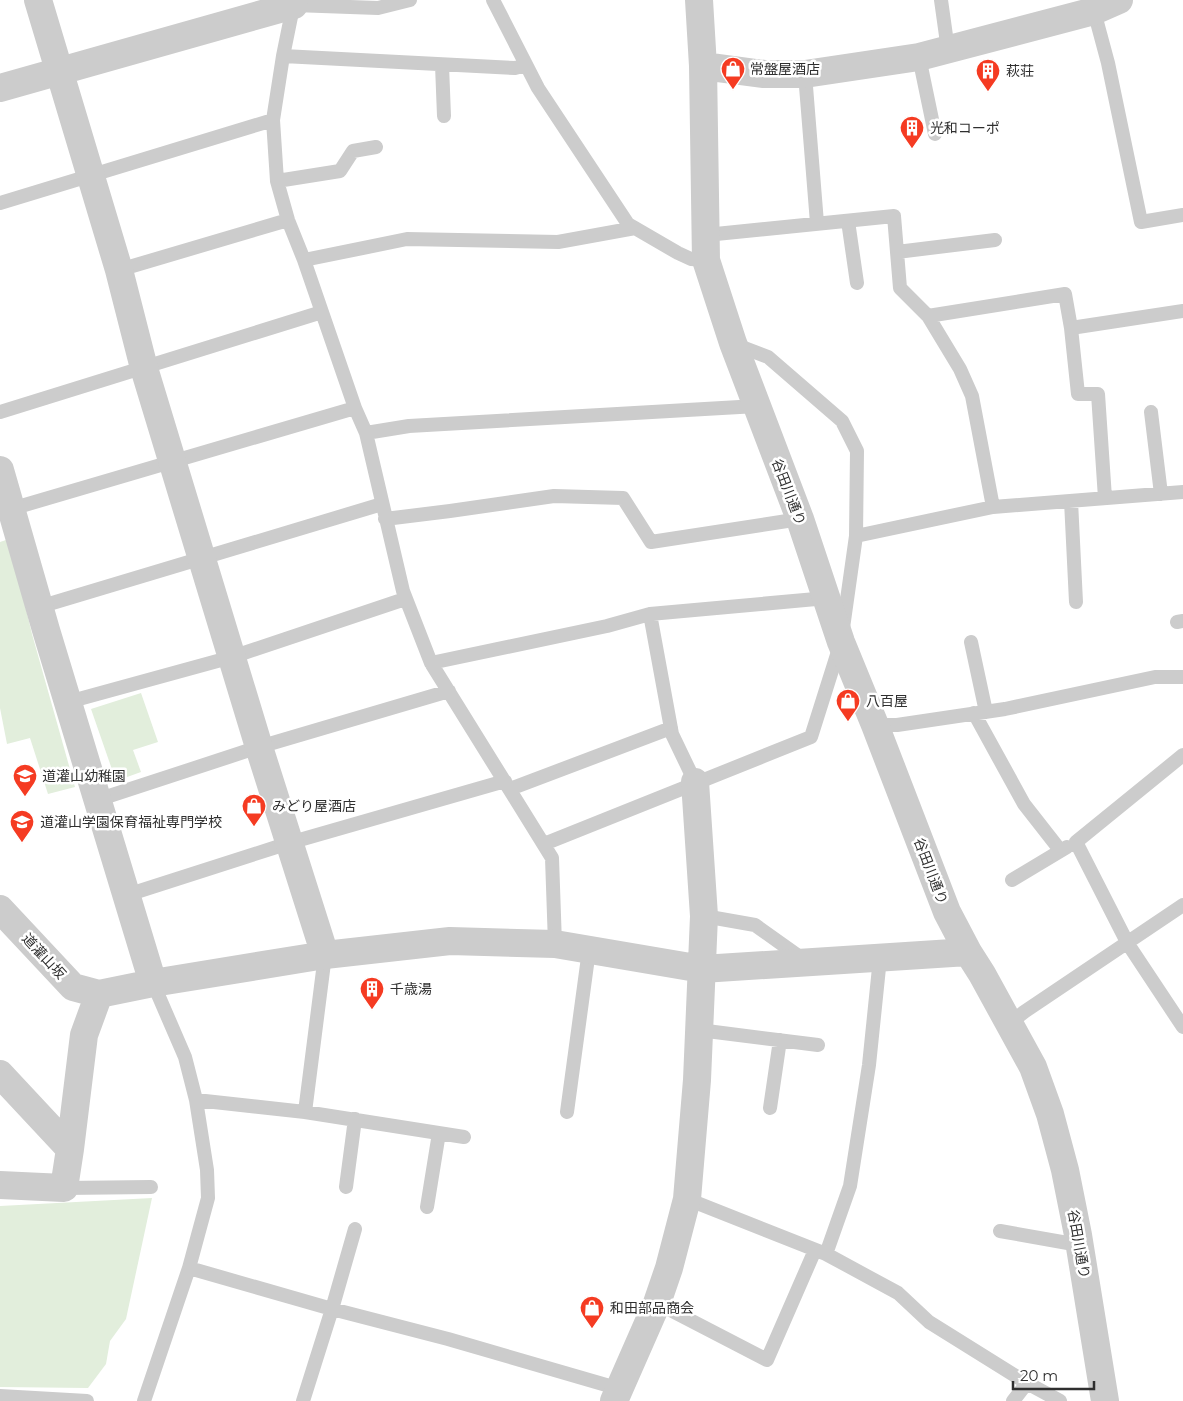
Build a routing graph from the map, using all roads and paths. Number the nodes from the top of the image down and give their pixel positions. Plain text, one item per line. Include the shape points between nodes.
1 (38, 0) edge
2 (410, 0) edge
3 (493, 0) edge
4 (699, 0) edge
5 (941, 0) edge
6 (1119, 0) edge
7 (294, 2) edge
8 (1094, 11) junction
9 (948, 50) junction
10 (283, 56) junction
11 (919, 57) junction
12 (442, 65) junction
13 (526, 65) junction
14 (703, 66) junction
15 (60, 70) junction
16 (805, 74) junction
17 (0, 88) edge
18 (444, 116) dead end
19 (273, 120) junction
20 (935, 134) dead end
21 (376, 147) dead end
22 (91, 175) junction
23 (277, 181) junction
24 (0, 203) edge
25 (1183, 215) edge
26 (288, 220) junction
27 (848, 221) junction
28 (817, 223) junction
29 (635, 228) junction
30 (995, 240) dead end
31 (706, 247) junction
32 (897, 252) junction
33 (304, 260) junction
34 (119, 270) junction
35 (857, 283) dead end
36 (1183, 311) edge
37 (322, 312) junction
38 (928, 316) junction
39 (1071, 328) junction
40 (733, 343) junction
41 (144, 368) junction
42 (757, 406) junction
43 (355, 408) junction
44 (0, 412) edge
45 (1151, 412) dead end
46 (366, 433) junction
47 (173, 462) junction
48 (0, 470) edge
49 (1183, 492) edge
50 (1161, 494) junction
51 (1105, 498) junction
52 (1070, 501) junction
53 (382, 504) junction
54 (993, 508) junction
55 (11, 510) junction
56 (385, 518) junction
57 (800, 519) junction
58 (856, 536) junction
59 (203, 559) junction
60 (405, 598) junction
61 (827, 598) junction
62 (1076, 602) dead end
63 (39, 607) junction
64 (650, 614) junction
65 (841, 642) junction
66 (971, 642) dead end
67 (232, 656) junction
68 (431, 663) junction
69 (1183, 677) edge
70 (449, 691) junction
71 (68, 702) junction
72 (980, 712) junction
73 (875, 725) junction
74 (671, 728) junction
75 (259, 747) junction
76 (1183, 754) edge
77 (695, 782) junction
78 (508, 785) junction
79 (97, 800) junction
80 (1076, 842) junction
81 (289, 843) junction
82 (544, 844) junction
83 (1060, 850) junction
84 (1012, 880) dead end
85 (127, 895) junction
86 (1183, 905) edge
87 (0, 909) edge
88 (704, 916) junction
89 (555, 944) junction
90 (1128, 944) junction
91 (588, 950) junction
92 (968, 952) junction
93 (325, 955) junction
94 (880, 958) junction
95 (807, 963) junction
96 (702, 969) junction
97 (154, 983) junction
98 (99, 994) junction
99 (1009, 1024) junction
100 (1183, 1027) edge
101 (699, 1030) junction
102 (780, 1040) junction
103 (818, 1045) dead end
104 (0, 1074) edge
105 (196, 1100) junction
106 (770, 1108) dead end
107 (305, 1112) junction
108 (568, 1112) dead end
109 (355, 1119) junction
110 (439, 1133) junction
111 (464, 1137) dead end
112 (70, 1149) junction
113 (0, 1185) edge
114 (151, 1187) dead end
115 (346, 1187) dead end
116 (64, 1188) junction
117 (687, 1199) junction
118 (427, 1208) dead end
119 (355, 1229) dead end
120 (1000, 1231) dead end
121 (1079, 1245) junction
122 (820, 1252) junction
123 (189, 1268) junction
124 (656, 1303) junction
125 (332, 1309) junction
126 (1026, 1382) junction
127 (617, 1395) edge
128 (0, 1396) edge
129 (88, 1401) edge
130 (144, 1401) edge
131 (302, 1401) edge
132 (1012, 1401) edge
133 (1060, 1401) edge
134 (1105, 1401) edge

1 - 15 street
2 - 7 lane via 378,8
3 - 13 lane
4 - 14 street, 谷田川通り
5 - 9 lane
6 - 8 street
7 - 10 lane
7 - 15 street
8 - 9 street
8 - 25 lane via 1141,222
9 - 11 street
10 - 12 lane
10 - 19 lane
11 - 16 street
11 - 20 lane
12 - 13 lane via 516,68
12 - 18 lane
13 - 29 lane via 628,224
14 - 16 street via 764,74
14 - 31 street, 谷田川通り
15 - 17 street
15 - 22 street
16 - 28 lane
19 - 22 lane
19 - 23 lane
21 - 23 lane via 353,151 340,171
22 - 24 lane
22 - 34 street
23 - 26 lane
26 - 33 lane
26 - 34 lane
27 - 28 lane
27 - 32 lane via 894,216
27 - 35 lane
28 - 31 lane
29 - 31 lane via 691,259
29 - 33 lane via 558,242 407,239
30 - 32 lane
31 - 40 street, 谷田川通り
32 - 38 lane via 900,288
33 - 37 lane
34 - 41 street
36 - 39 lane
37 - 41 lane
37 - 43 lane
38 - 39 lane via 1065,294
38 - 54 lane via 972,396
39 - 51 lane via 1078,394 1098,394
40 - 42 street, 谷田川通り
40 - 58 lane via 768,357 842,421 857,451
41 - 44 lane
41 - 47 street
42 - 46 lane via 409,426
42 - 57 street, 谷田川通り
43 - 46 lane
43 - 47 lane
45 - 50 lane
46 - 53 lane
47 - 55 lane
47 - 59 street
48 - 55 street
49 - 50 lane
50 - 51 lane
51 - 52 lane
52 - 54 lane
52 - 62 lane
53 - 56 lane
53 - 59 lane
54 - 58 lane
55 - 63 street
56 - 57 lane via 554,496 623,498 651,542
56 - 60 lane
57 - 61 street, 谷田川通り
58 - 65 lane
59 - 63 lane
59 - 67 street
60 - 67 lane
60 - 68 lane
61 - 64 lane
61 - 65 street, 谷田川通り
63 - 71 street
64 - 68 lane
64 - 74 lane
65 - 73 street, 谷田川通り
65 - 77 lane via 811,737
66 - 72 lane
67 - 71 lane
67 - 75 street
68 - 70 lane
69 - 72 lane via 1155,677
70 - 75 lane
70 - 78 lane
71 - 79 street
72 - 73 lane via 897,725
72 - 83 lane via 1024,804
73 - 92 street, 谷田川通り via 946,912
74 - 77 lane
74 - 78 lane
75 - 79 lane
75 - 81 street
76 - 80 lane
77 - 82 lane
77 - 88 street
78 - 81 lane
78 - 82 lane
79 - 85 street
80 - 83 lane
80 - 90 lane
81 - 85 lane
81 - 93 street
82 - 89 lane via 552,858
83 - 84 lane
85 - 97 street
86 - 90 lane
87 - 98 street, 道灌山坂 via 73,987
88 - 95 lane via 755,926
88 - 96 street
89 - 91 street, 道灌山坂
89 - 93 street, 道灌山坂 via 450,941
90 - 99 lane
90 - 100 lane
91 - 96 street, 道灌山坂
91 - 108 lane
92 - 94 street, 道灌山坂
92 - 99 street, 谷田川通り
93 - 97 street, 道灌山坂
93 - 107 lane
94 - 95 street, 道灌山坂
94 - 122 lane via 850,1186
95 - 96 street, 道灌山坂
96 - 101 street
97 - 98 street, 道灌山坂
97 - 105 lane via 185,1057
98 - 112 street via 84,1035
99 - 121 street, 谷田川通り via 1033,1067 1050,1114 1065,1170
101 - 102 lane
101 - 117 street
102 - 103 lane
102 - 106 lane
104 - 112 street
105 - 107 lane
105 - 123 lane via 208,1198
107 - 109 lane
109 - 110 lane
109 - 115 lane
110 - 111 lane
110 - 118 lane
112 - 116 street
113 - 116 street
114 - 116 lane
117 - 122 lane
117 - 124 street
119 - 125 lane
120 - 121 lane
121 - 134 street, 谷田川通り
122 - 124 lane via 767,1360
122 - 126 lane via 898,1293 929,1322
123 - 125 lane
123 - 130 lane
124 - 127 street
125 - 127 lane via 448,1339
125 - 131 lane
126 - 132 lane
126 - 133 lane
128 - 129 lane

